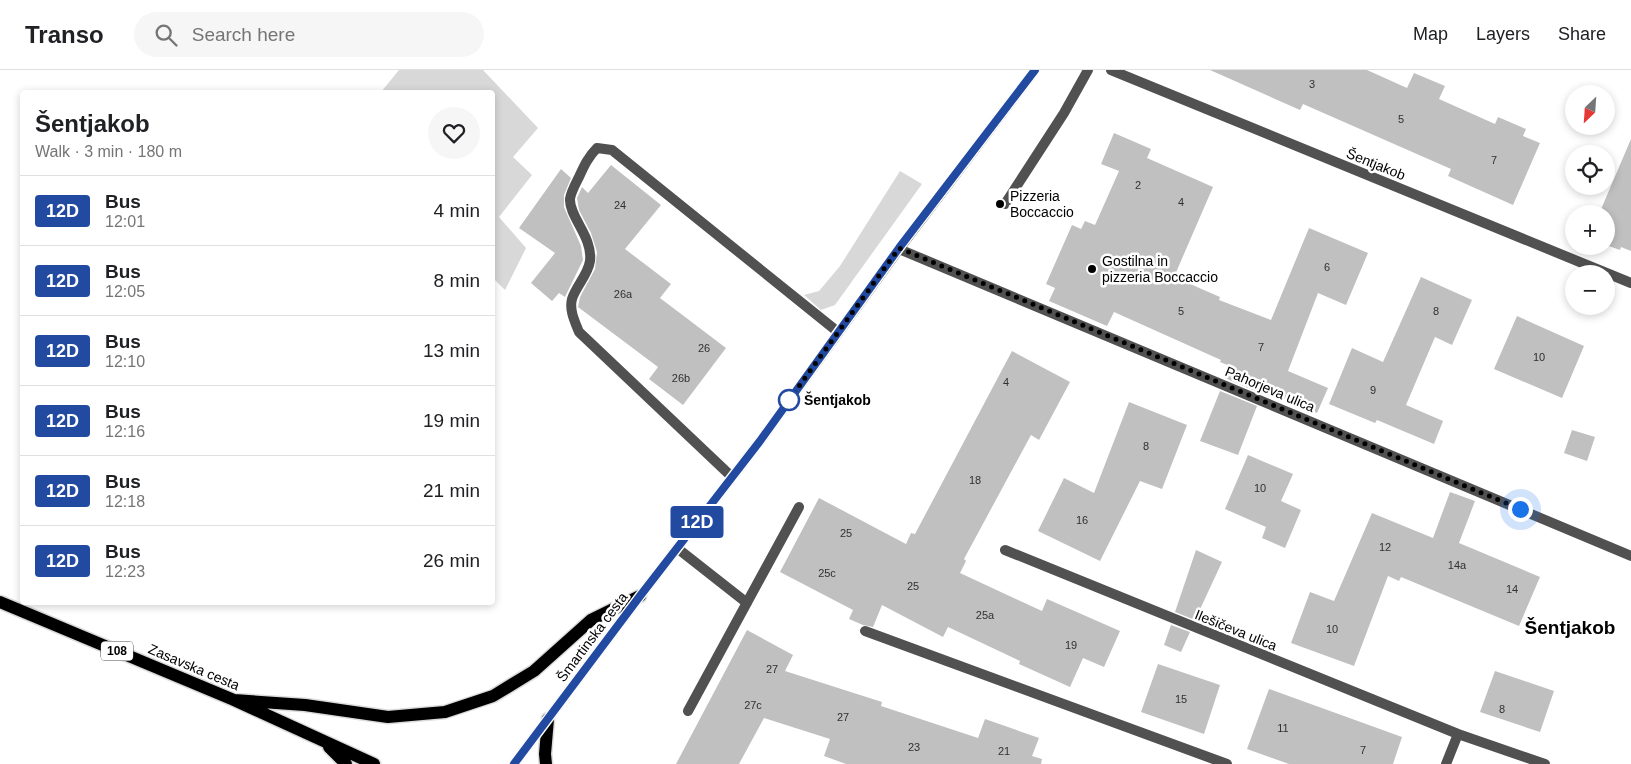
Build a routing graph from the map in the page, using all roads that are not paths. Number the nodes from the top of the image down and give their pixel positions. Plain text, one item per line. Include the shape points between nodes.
1 (1035, 70) edge
2 (1088, 70) edge
3 (1111, 70) edge
4 (1005, 204) dead end
5 (899, 248) junction
6 (1631, 283) edge
7 (838, 332) junction
8 (732, 477) junction
9 (799, 507) dead end
10 (677, 548) junction
11 (1005, 550) dead end
12 (1631, 556) edge
13 (640, 596) junction
14 (0, 602) edge
15 (747, 603) junction
16 (865, 631) dead end
17 (234, 700) junction
18 (688, 711) dead end
19 (548, 720) junction
20 (1458, 734) junction
21 (322, 740) junction
22 (346, 764) edge
23 (374, 764) edge
24 (514, 764) edge
25 (546, 764) edge
26 (1227, 764) edge
27 (1446, 764) edge
28 (1545, 764) edge

1 - 5 main road, Šmartinska cesta
2 - 4 street
3 - 6 street, Šentjakob
5 - 7 main road, Šmartinska cesta
5 - 12 street, Pahorjeva ulica
7 - 8 main road, Šmartinska cesta
7 - 8 street via 612,150 596,148 588,157 570,199 589,246 590,260 572,300 572,315 579,332
8 - 10 main road, Šmartinska cesta
9 - 15 street
10 - 13 main road, Šmartinska cesta
10 - 15 street
11 - 20 street, Ilešičeva ulica
13 - 17 main road via 591,620 534,671 493,696 445,712 388,717 304,705
13 - 19 main road, Šmartinska cesta
14 - 17 main road, Zasavska cesta / 108
15 - 18 street
16 - 26 street
17 - 21 main road, Zasavska cesta / 108
19 - 24 main road, Šmartinska cesta
19 - 25 main road
20 - 27 street
20 - 28 street, Ilešičeva ulica
21 - 22 main road
21 - 23 main road, Zasavska cesta / 108

